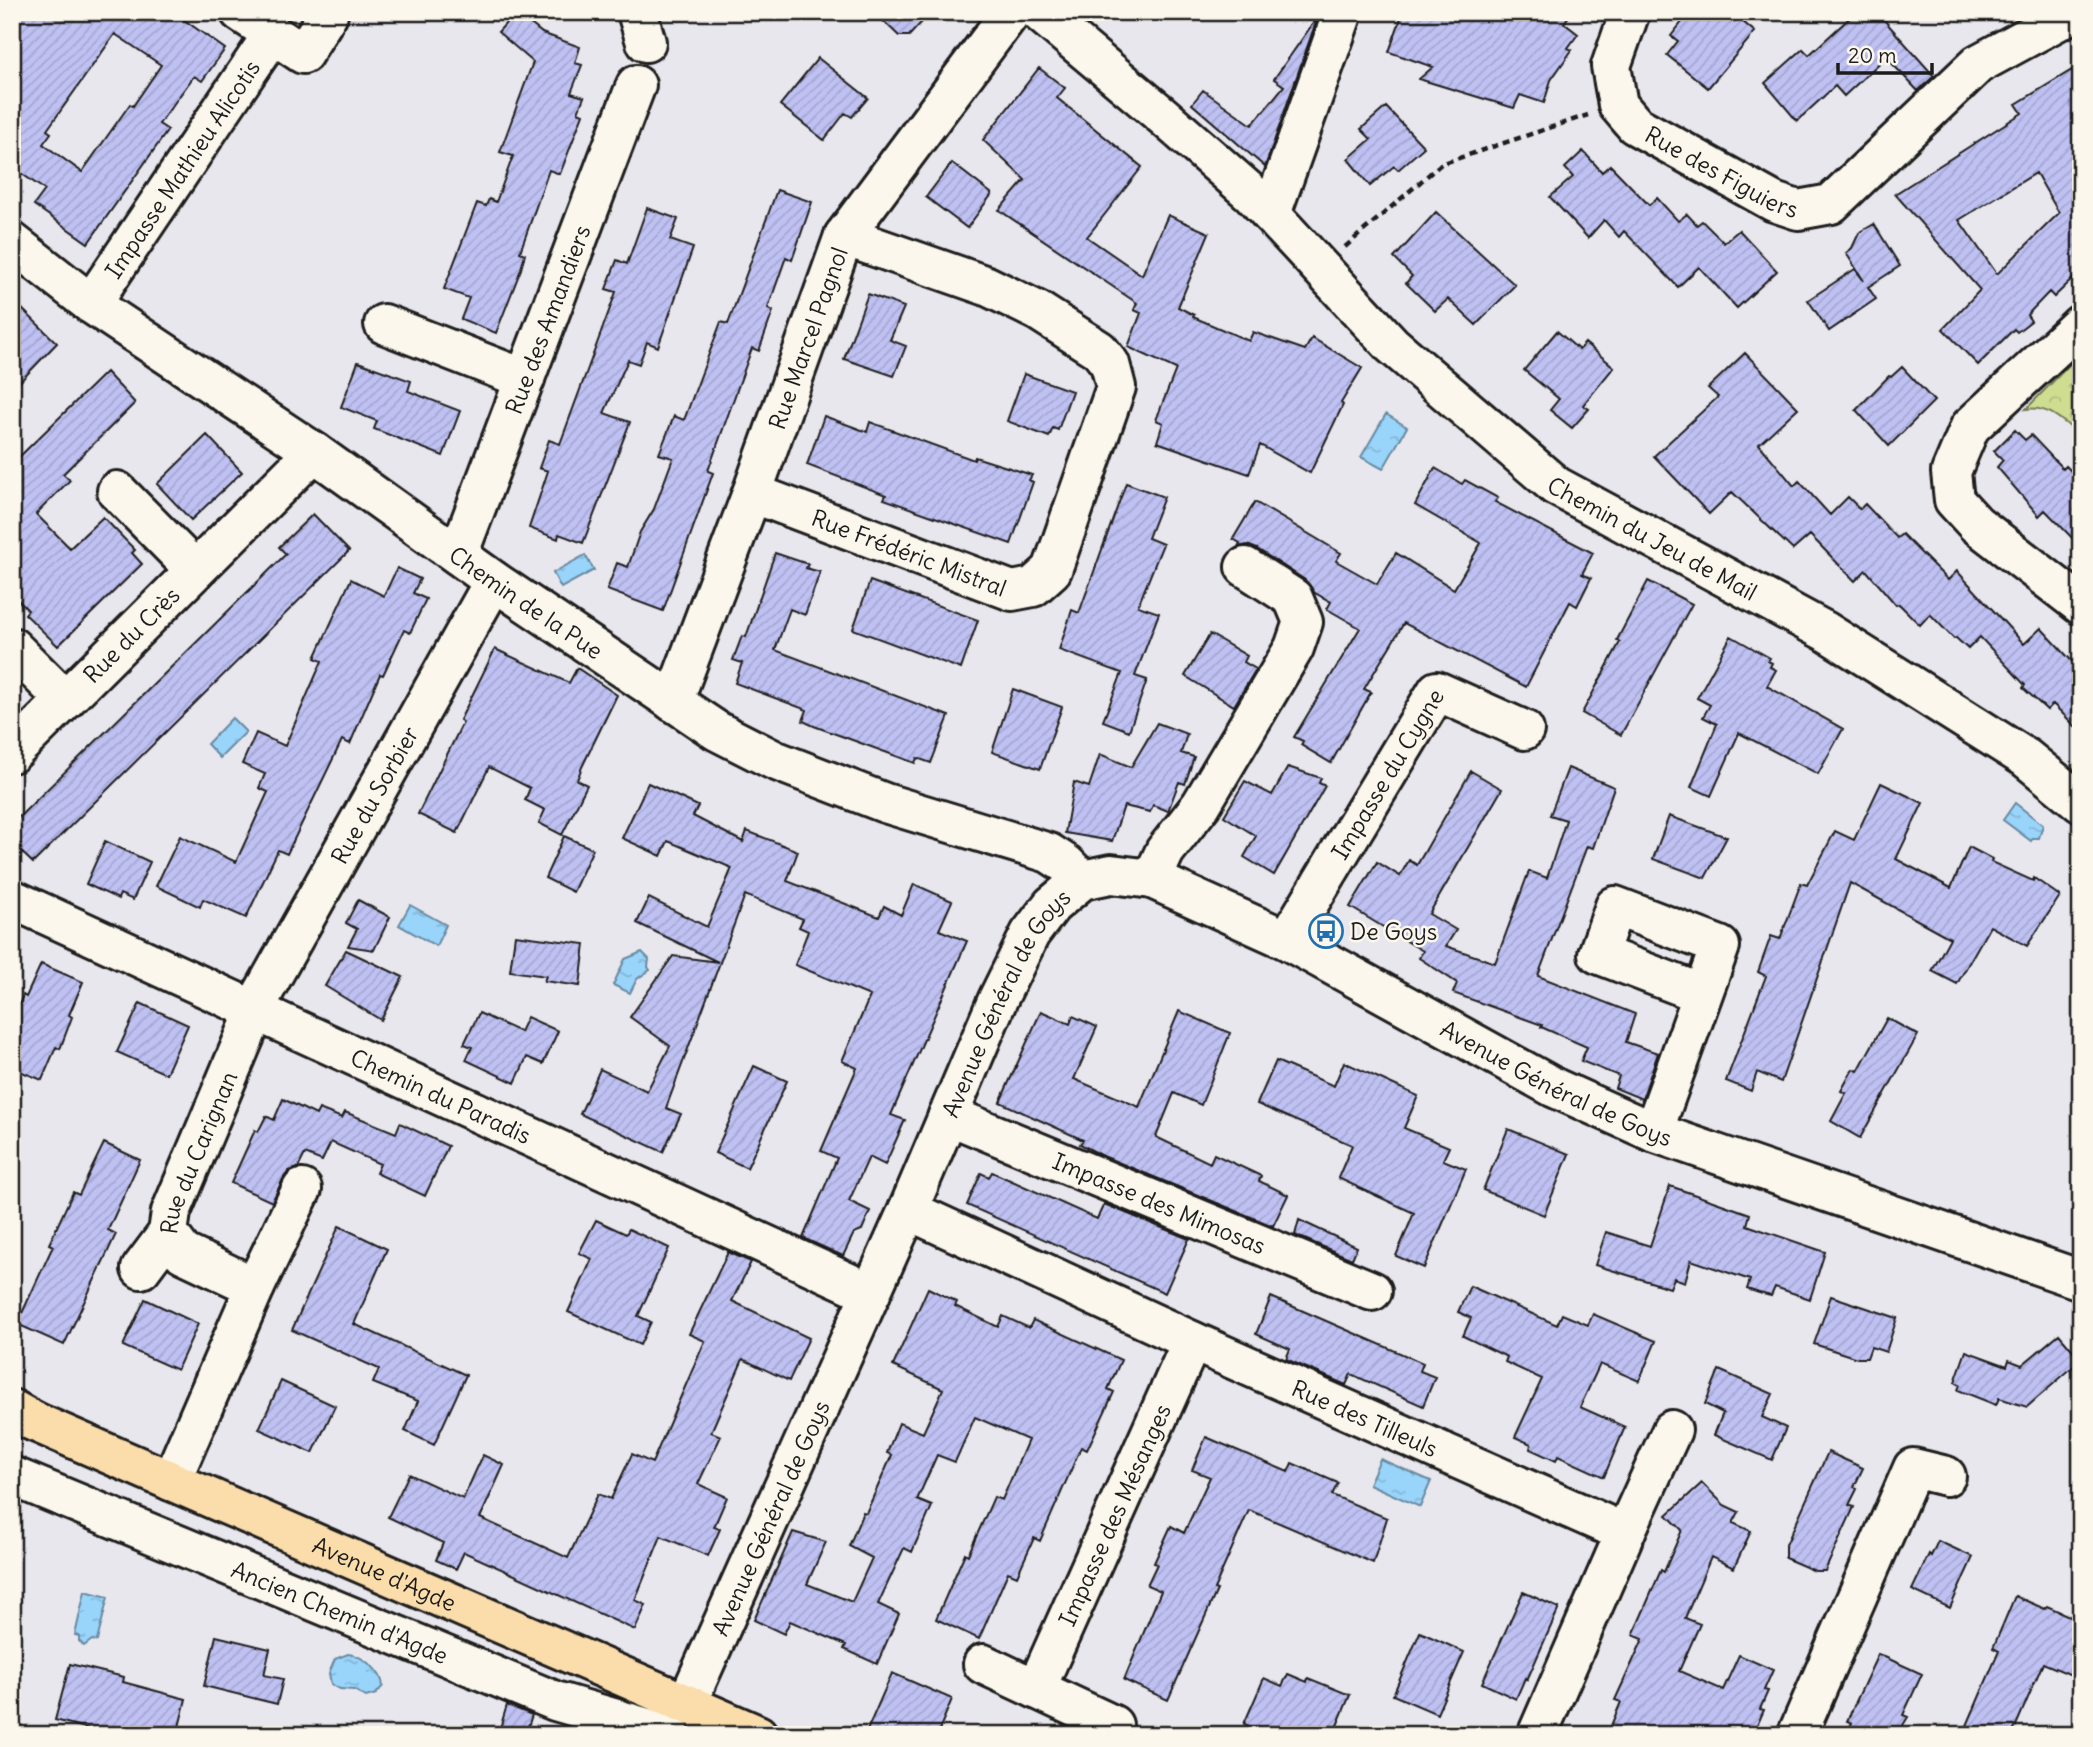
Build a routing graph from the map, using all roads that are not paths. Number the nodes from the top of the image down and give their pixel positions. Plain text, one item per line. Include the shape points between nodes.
1 (240, 12) edge
2 (326, 12) edge
3 (1010, 12) edge
4 (1039, 12) edge
5 (1343, 12) edge
6 (1630, 12) edge
7 (2074, 12) edge
8 (271, 34) junction
9 (636, 85) dead end
10 (1271, 214) junction
11 (844, 236) junction
12 (12, 242) edge
13 (91, 304) junction
14 (384, 324) dead end
15 (2081, 324) edge
16 (526, 379) junction
17 (314, 452) junction
18 (117, 491) dead end
19 (752, 494) junction
20 (458, 555) junction
21 (1245, 567) dead end
22 (195, 570) junction
23 (494, 581) junction
24 (2081, 605) edge
25 (12, 647) edge
26 (65, 699) junction
27 (673, 702) junction
28 (1524, 730) dead end
29 (12, 752) edge
30 (2081, 803) edge
31 (1152, 879) junction
32 (1082, 880) junction
33 (15, 907) edge
34 (1287, 940) junction
35 (1702, 994) dead end
36 (255, 1012) junction
37 (948, 1115) junction
38 (1653, 1132) junction
39 (302, 1189) dead end
40 (908, 1210) junction
41 (168, 1233) junction
42 (141, 1269) dead end
43 (2081, 1280) edge
44 (256, 1287) junction
45 (1372, 1292) dead end
46 (871, 1293) junction
47 (1192, 1341) junction
48 (20, 1414) edge
49 (1672, 1430) dead end
50 (12, 1476) edge
51 (1946, 1476) dead end
52 (171, 1481) junction
53 (1625, 1533) junction
54 (983, 1664) dead end
55 (1036, 1689) junction
56 (679, 1719) edge
57 (1113, 1725) dead end
58 (758, 1735) edge
59 (1537, 1735) edge
60 (1797, 1735) edge

1 - 8 street, Impasse Mathieu Alicotis
2 - 8 street, Impasse Mathieu Alicotis via 303,54
3 - 11 street, Rue Marcel Pagnol
4 - 10 street, Chemin du Jeu de Mail
5 - 10 street
6 - 7 street, Rue des Figuiers via 1611,66 1618,105 1635,125 1774,202 1798,210 1831,204 1978,64
8 - 13 street, Impasse Mathieu Alicotis
9 - 16 street, Rue des Amandiers
10 - 30 street, Chemin du Jeu de Mail via 1392,345 1556,486 1825,631 2026,758
11 - 19 street, Rue Marcel Pagnol
11 - 19 street, Rue Frédéric Mistral via 987,286 1038,311 1099,350 1110,364 1116,387 1052,570 1033,587 1012,591
12 - 13 street, Chemin de la Pue
13 - 17 street, Chemin de la Pue
14 - 16 street
15 - 24 street via 1970,427 1951,472 1954,500 1976,524
16 - 20 street, Rue des Amandiers
17 - 20 street, Chemin de la Pue
17 - 22 street, Rue du Crès
18 - 22 street, Rue du Crès
19 - 27 street, Rue Marcel Pagnol
20 - 23 street, Chemin de la Pue
21 - 31 street via 1293,598 1303,622 1294,648 1201,805 1165,851
22 - 26 street, Rue du Crès
23 - 27 street, Chemin de la Pue
23 - 36 street, Rue du Sorbier
25 - 26 street, Rue du Crès
26 - 29 street, Rue du Crès
27 - 32 street, Chemin de la Pue via 774,760 885,803 1049,853
28 - 34 street, Impasse du Cygne via 1437,691
31 - 32 street, Avenue Général de Goys via 1111,874
31 - 34 street, Avenue Général de Goys
32 - 37 street, Avenue Général de Goys via 1052,905 1030,934
33 - 36 street, Chemin du Paradis
34 - 38 street, Avenue Général de Goys via 1555,1088
35 - 38 street
36 - 41 street, Rue du Carignan via 171,1212
36 - 46 street, Chemin du Paradis
37 - 40 street, Avenue Général de Goys
37 - 45 street, Impasse des Mimosas
38 - 43 street, Avenue Général de Goys
39 - 44 street
40 - 46 street, Avenue Général de Goys
40 - 47 street, Rue des Tilleuls
41 - 42 street
41 - 44 street, Rue du Carignan via 183,1253
44 - 52 street
46 - 56 street, Avenue Général de Goys
47 - 53 street, Rue des Tilleuls
47 - 55 street, Impasse des Mésanges
48 - 52 main road, Avenue d'Agde
49 - 53 street
50 - 56 street, Ancien Chemin d'Agde via 555,1701
51 - 60 street via 1913,1468
52 - 56 main road, Avenue d'Agde
53 - 59 street
54 - 55 street
55 - 57 street
56 - 58 main road, Avenue d'Agde

